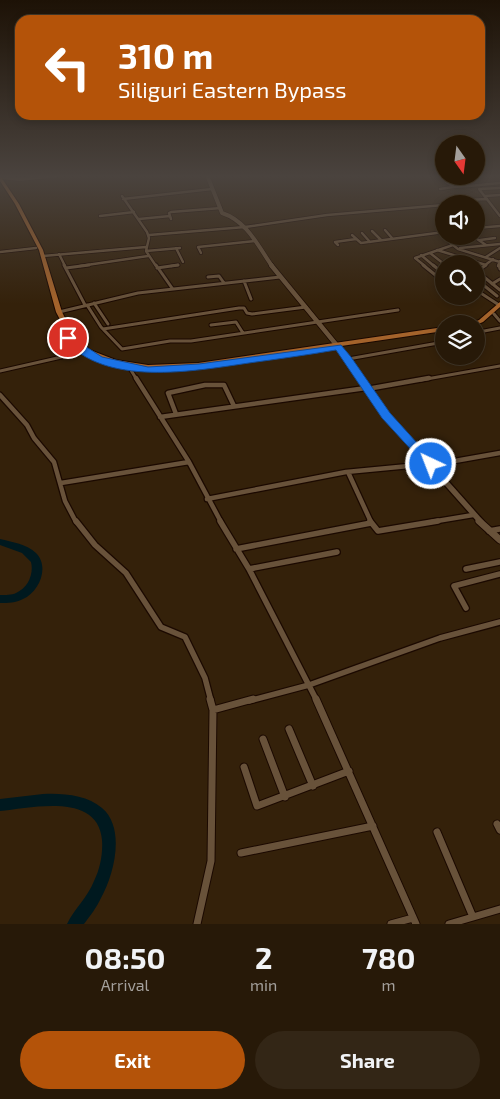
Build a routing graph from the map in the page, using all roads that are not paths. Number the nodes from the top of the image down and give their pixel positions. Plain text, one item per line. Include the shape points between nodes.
1 (20, 218) edge
2 (24, 218) edge
3 (153, 218) edge
4 (235, 218) edge
5 (311, 218) edge
6 (139, 219) joint
7 (500, 226) edge
8 (245, 227) junction
9 (485, 227) edge
10 (384, 230) dead end
11 (372, 231) dead end
12 (362, 233) dead end
13 (435, 233) edge
14 (149, 235) junction
15 (352, 235) dead end
16 (392, 238) junction
17 (495, 238) dead end
18 (485, 239) edge
19 (356, 240) junction
20 (381, 240) junction
21 (255, 241) junction
22 (370, 242) junction
23 (230, 243) junction
24 (500, 244) edge
25 (338, 245) dead end
26 (453, 245) joint
27 (481, 245) joint
28 (486, 245) edge
29 (36, 248) junction
30 (500, 248) edge
31 (146, 249) junction
32 (458, 249) junction
33 (234, 250) dead end
34 (437, 250) junction
35 (496, 250) junction
36 (0, 252) edge
37 (430, 252) junction
38 (59, 254) junction
39 (201, 254) dead end
40 (421, 255) junction
41 (453, 255) edge
42 (43, 256) junction
43 (148, 256) junction
44 (435, 256) edge
45 (486, 257) junction
46 (493, 260) junction
47 (500, 261) edge
48 (182, 262) dead end
49 (178, 265) dead end
50 (486, 265) edge
51 (435, 267) edge
52 (66, 268) junction
53 (157, 268) junction
54 (500, 269) edge
55 (435, 275) edge
56 (208, 277) dead end
57 (280, 277) junction
58 (500, 278) edge
59 (485, 279) edge
60 (244, 281) junction
61 (224, 283) junction
62 (492, 284) junction
63 (485, 287) edge
64 (172, 288) junction
65 (500, 290) edge
66 (485, 296) edge
67 (496, 296) dead end
68 (251, 299) dead end
69 (94, 303) junction
70 (86, 305) junction
71 (500, 306) edge
72 (306, 308) junction
73 (398, 310) dead end
74 (59, 312) junction
75 (494, 314) junction
76 (485, 318) edge
77 (485, 319) edge
78 (500, 321) edge
79 (317, 322) junction
80 (108, 324) dead end
81 (211, 325) dead end
82 (500, 328) edge
83 (103, 329) junction
84 (435, 331) edge
85 (485, 331) edge
86 (243, 333) junction
87 (435, 344) edge
88 (337, 346) junction
89 (86, 351) junction
90 (348, 359) junction
91 (500, 366) edge
92 (129, 367) junction
93 (0, 371) edge
94 (366, 388) junction
95 (0, 395) edge
96 (234, 406) junction
97 (176, 414) junction
98 (160, 417) junction
99 (500, 453) edge
100 (189, 462) junction
101 (431, 465) junction
102 (348, 472) junction
103 (60, 483) junction
104 (207, 499) junction
105 (473, 515) junction
106 (370, 523) junction
107 (500, 529) edge
108 (490, 531) junction
109 (500, 540) edge
110 (236, 549) junction
111 (337, 552) dead end
112 (500, 562) edge
113 (249, 569) junction
114 (466, 569) dead end
115 (500, 574) edge
116 (466, 608) dead end
117 (500, 622) edge
118 (309, 685) junction
119 (213, 710) junction
120 (290, 729) dead end
121 (262, 739) dead end
122 (244, 767) dead end
123 (349, 771) junction
124 (312, 786) junction
125 (285, 797) junction
126 (373, 826) junction
127 (437, 832) dead end
128 (241, 853) dead end
129 (500, 909) edge
130 (473, 917) junction
131 (414, 921) edge
132 (198, 924) edge
133 (391, 924) edge
134 (449, 924) edge

1 - 29 main road
2 - 42 main road
3 - 6 street
4 - 8 street
5 - 8 street
6 - 14 street
7 - 9 street
8 - 14 street
8 - 21 street
10 - 16 street
11 - 20 street
12 - 22 street
13 - 16 street
14 - 31 street
15 - 19 street
16 - 20 street
17 - 18 street
19 - 22 street
19 - 25 street via 335,242
20 - 22 street
21 - 23 street
21 - 57 street
23 - 33 street
23 - 39 street via 198,247
24 - 28 street
26 - 32 street
26 - 34 street
27 - 32 street
27 - 35 street
29 - 36 street
29 - 89 main road via 57,318 68,338
30 - 35 street
31 - 38 street
31 - 43 street
31 - 48 street via 178,248
32 - 45 street
34 - 37 street
34 - 41 street
35 - 45 street
37 - 40 street
37 - 44 street
38 - 42 street
38 - 52 street
40 - 51 street
40 - 55 street via 415,258
42 - 74 main road
43 - 52 street
43 - 53 street
45 - 46 street
46 - 47 street
46 - 50 street
47 - 54 street
49 - 53 street
52 - 70 street
53 - 64 street
56 - 61 street via 219,276
57 - 60 street
57 - 72 street
58 - 62 street
59 - 62 street
60 - 61 street
60 - 68 street
61 - 64 street
62 - 65 street
63 - 67 street
64 - 69 street
66 - 71 street
69 - 70 street
69 - 80 street
70 - 74 street
70 - 83 street
71 - 75 main road
71 - 76 main road
72 - 79 street
72 - 83 street via 252,314 243,308
73 - 79 street
74 - 89 main road via 71,335
75 - 77 main road
75 - 78 street
79 - 86 street
79 - 88 street
81 - 86 street via 236,322
82 - 85 street
83 - 86 street via 122,349
84 - 88 main road
87 - 90 street
88 - 89 main road via 165,368 115,362
88 - 90 street
88 - 92 main road via 177,370
89 - 92 main road via 99,359
89 - 93 street
90 - 94 street
91 - 94 street
92 - 98 street
94 - 96 street
94 - 101 street via 386,416
95 - 103 street via 54,462
96 - 97 street
96 - 97 street via 224,385 215,384 168,393
97 - 98 street
98 - 100 street
99 - 101 street
100 - 103 street
100 - 104 street
101 - 102 street
101 - 105 street
102 - 104 street
102 - 106 street
103 - 119 street via 72,517 95,545 126,573 158,623 187,639 205,678
104 - 110 street
105 - 106 street via 383,532
105 - 108 street
106 - 110 street
107 - 108 street
108 - 109 street
110 - 113 street
111 - 113 street
112 - 114 street
113 - 118 street
115 - 116 street via 454,586
117 - 118 street via 440,638
118 - 119 street
118 - 123 street
119 - 132 street via 211,861
120 - 124 street
121 - 125 street
122 - 125 street via 257,806
123 - 124 street
123 - 126 street
124 - 125 street
126 - 128 street
126 - 131 street
127 - 130 street
129 - 130 street
130 - 134 street
131 - 133 street

